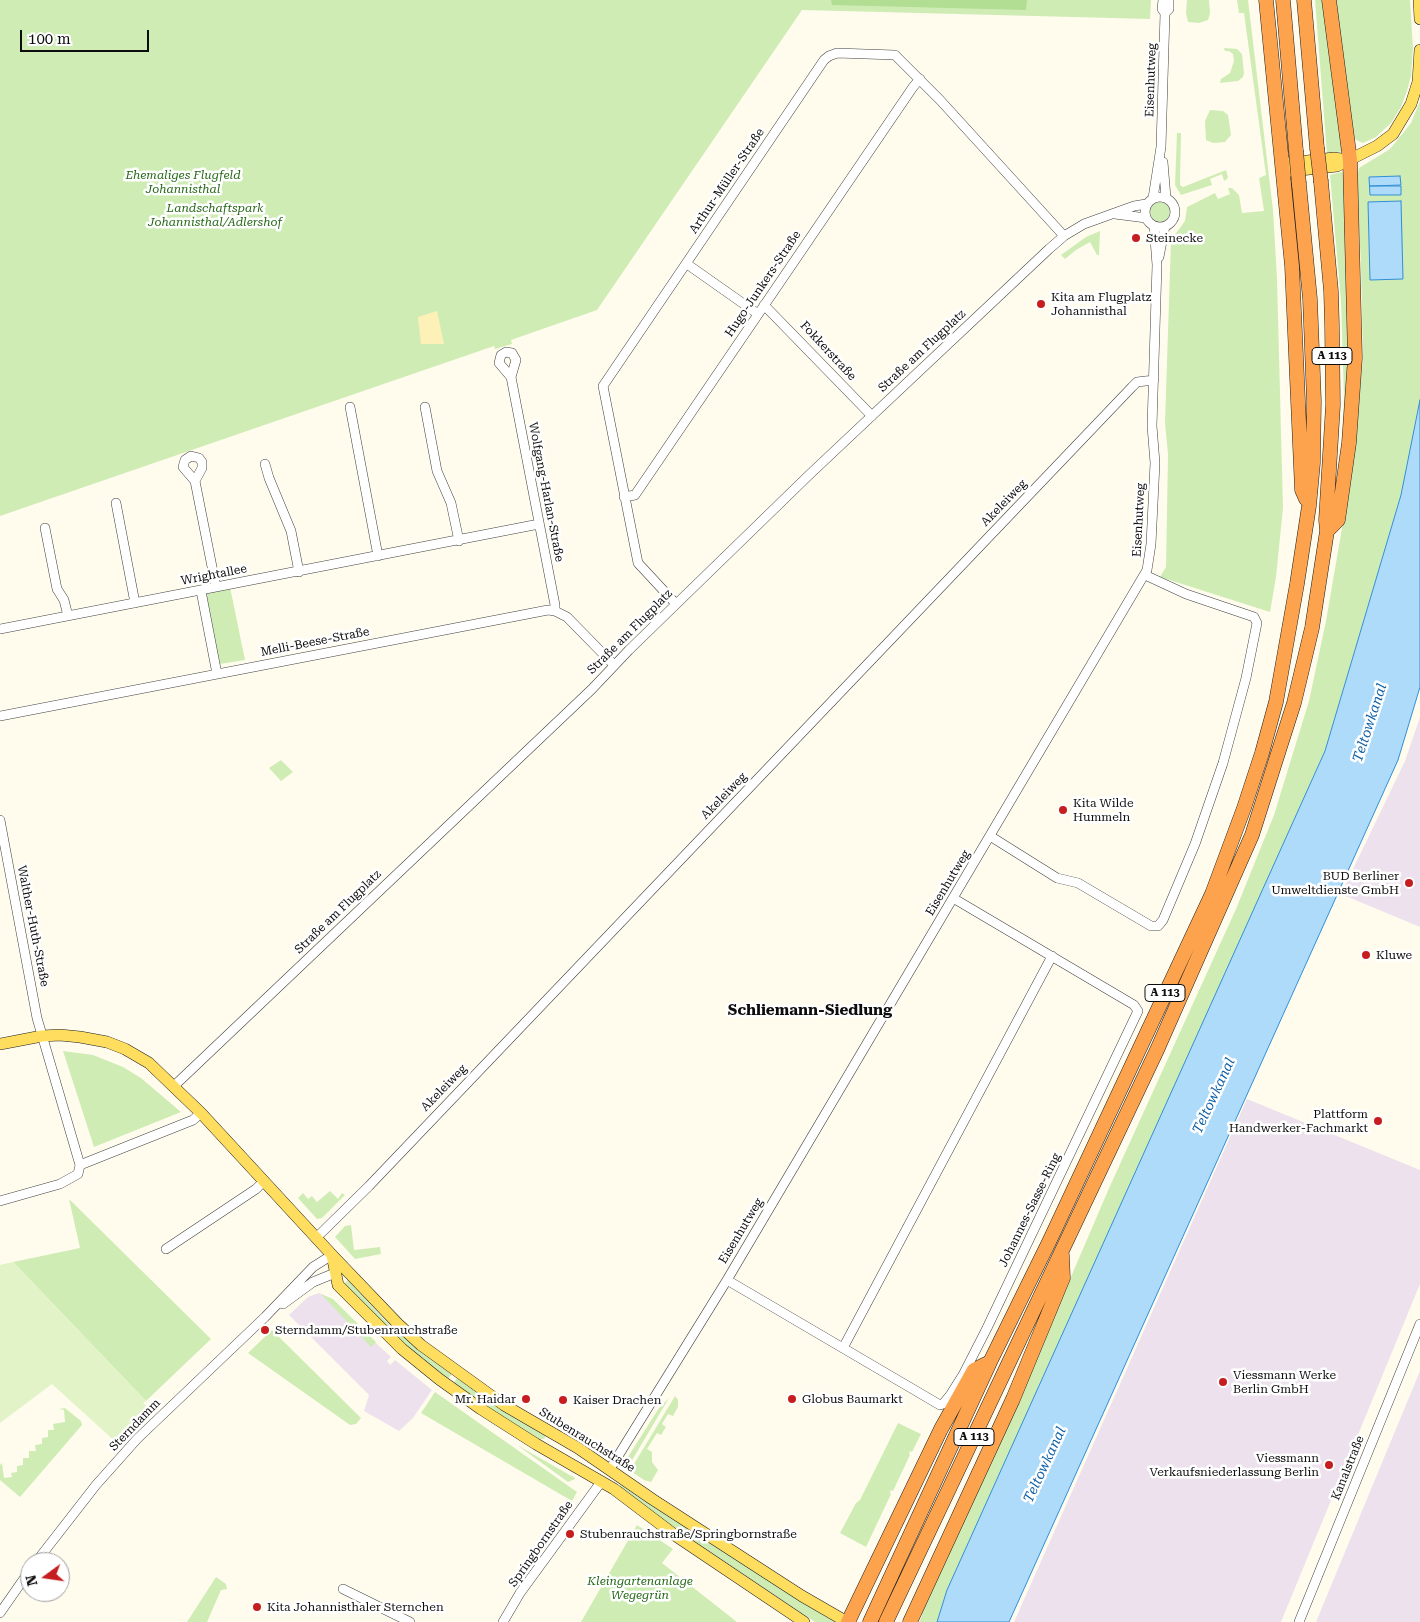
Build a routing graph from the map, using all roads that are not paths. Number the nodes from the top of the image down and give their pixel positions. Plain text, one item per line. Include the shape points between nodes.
1 (1163, 0) edge
2 (1169, 0) edge
3 (1266, 0) edge
4 (1283, 0) edge
5 (1304, 0) edge
6 (1329, 0) edge
7 (1419, 0) edge
8 (1165, 14) junction
9 (1420, 20) edge
10 (1420, 50) edge
11 (920, 79) junction
12 (1161, 147) junction
13 (1350, 160) junction
14 (1282, 168) junction
15 (1166, 198) junction
16 (1150, 201) junction
17 (1115, 214) junction
18 (1146, 218) junction
19 (1154, 226) junction
20 (1165, 226) junction
21 (1064, 236) junction
22 (687, 264) junction
23 (1157, 264) junction
24 (764, 305) junction
25 (758, 314) junction
26 (511, 378) dead end
27 (1154, 380) junction
28 (350, 407) dead end
29 (426, 407) dead end
30 (872, 416) junction
31 (265, 464) dead end
32 (195, 481) dead end
33 (624, 496) junction
34 (116, 503) dead end
35 (1309, 506) junction
36 (540, 524) junction
37 (45, 528) dead end
38 (1327, 531) junction
39 (459, 541) junction
40 (378, 556) junction
41 (299, 572) junction
42 (1144, 575) junction
43 (216, 588) junction
44 (200, 590) junction
45 (135, 603) junction
46 (676, 604) junction
47 (555, 611) junction
48 (68, 616) junction
49 (0, 629) edge
50 (614, 665) junction
51 (217, 674) junction
52 (0, 716) edge
53 (0, 820) edge
54 (990, 836) junction
55 (953, 898) junction
56 (1052, 956) junction
57 (42, 1036) junction
58 (0, 1044) edge
59 (174, 1086) junction
60 (201, 1112) junction
61 (80, 1165) junction
62 (264, 1181) junction
63 (0, 1201) edge
64 (316, 1238) junction
65 (166, 1249) dead end
66 (1062, 1252) junction
67 (332, 1255) junction
68 (335, 1273) junction
69 (727, 1280) junction
70 (265, 1317) junction
71 (1420, 1324) edge
72 (843, 1348) junction
73 (990, 1362) junction
74 (610, 1469) junction
75 (600, 1482) junction
76 (44, 1552) edge
77 (20, 1584) edge
78 (343, 1588) dead end
79 (0, 1613) edge
80 (410, 1622) edge
81 (503, 1622) edge
82 (804, 1622) edge
83 (848, 1622) edge
84 (870, 1622) edge
85 (886, 1622) edge
86 (910, 1622) edge
87 (1298, 1622) edge

1 - 8 street, Eisenhutweg
2 - 8 street, Eisenhutweg
3 - 14 highway
4 - 35 highway, A 113, bridge via 1310,299 1314,402
5 - 38 highway, A 113, bridge via 1331,291 1333,405
6 - 13 highway
7 - 9 main road
8 - 12 street, Eisenhutweg
10 - 13 main road via 1418,82 1402,121 1393,134
11 - 21 street, Arthur-Müller-Straße
11 - 22 street, Arthur-Müller-Straße via 895,55 829,56
11 - 24 street, Hugo-Junkers-Straße
12 - 15 street, Eisenhutweg
12 - 16 street, Eisenhutweg
13 - 14 main road via 1334,158 1289,164
13 - 38 highway via 1355,358 1349,443 1338,520
14 - 35 highway via 1295,312 1302,490
15 - 16 street
15 - 20 street, Eisenhutweg via 1175,214
16 - 17 street, Straße am Flugplatz
16 - 18 street, Eisenhutweg via 1145,209
17 - 18 street, Straße am Flugplatz
17 - 21 street, Straße am Flugplatz via 1084,224
18 - 19 street
19 - 20 street
19 - 23 street, Eisenhutweg
20 - 23 street, Eisenhutweg
21 - 30 street, Straße am Flugplatz
22 - 25 street
22 - 33 street, Arthur-Müller-Straße via 603,386
23 - 27 street, Eisenhutweg
24 - 25 street, Hugo-Junkers-Straße
24 - 30 street, Fokkerstraße
25 - 33 street, Hugo-Junkers-Straße via 636,495
26 - 36 street, Wolfgang-Harlan-Straße
27 - 42 street, Eisenhutweg via 1152,426 1155,463 1151,544
27 - 64 street, Akeleiweg via 1137,382 1132,387
28 - 40 street
29 - 39 street via 437,471 451,503
30 - 46 street, Straße am Flugplatz
31 - 41 street via 291,531
32 - 43 street
33 - 46 street, Arthur-Müller-Straße via 638,563
34 - 45 street
35 - 73 highway, A 113 via 1276,702 1244,808 1212,894
36 - 39 street, Wrightallee
36 - 47 street, Wolfgang-Harlan-Straße
37 - 48 street via 57,589
38 - 66 highway, A 113 via 1312,628 1294,703 1252,835 1157,1050
39 - 40 street, Wrightallee
40 - 41 street, Wrightallee
41 - 43 street, Wrightallee
42 - 54 street, Eisenhutweg
42 - 54 street via 1186,594 1254,617 1257,623 1223,763 1195,844 1163,920 1158,926 1151,926 1078,883 1057,878
43 - 44 street, Wrightallee
44 - 45 street, Wrightallee
44 - 51 street
45 - 48 street, Wrightallee
46 - 50 street, Straße am Flugplatz
47 - 50 street via 567,617
47 - 51 street, Melli-Beese-Straße via 540,611
48 - 49 street, Wrightallee
50 - 59 street, Straße am Flugplatz
51 - 52 street, Melli-Beese-Straße
53 - 57 street, Walther-Huth-Straße
54 - 55 street, Eisenhutweg
55 - 56 street, Johannes-Sasse-Ring
55 - 69 street, Eisenhutweg
56 - 72 street
56 - 72 street, Johannes-Sasse-Ring via 1134,1005 1138,1011 963,1375 940,1405
57 - 58 main road, Stubenrauchstraße
57 - 59 main road, Stubenrauchstraße via 63,1035 107,1042 144,1060
57 - 61 street, Walther-Huth-Straße
59 - 60 main road, Stubenrauchstraße
60 - 61 street via 193,1120
60 - 62 main road, Stubenrauchstraße
61 - 63 street via 78,1174 60,1184
62 - 64 main road, Stubenrauchstraße
62 - 65 street
64 - 67 main road, Stubenrauchstraße
66 - 85 highway, A 113
66 - 86 highway via 1063,1278 1013,1399
67 - 68 main road
67 - 70 street, Sterndamm via 313,1267
67 - 74 main road, Stubenrauchstraße via 422,1345 504,1405
68 - 70 street, Sterndamm via 313,1282
68 - 75 main road via 338,1285 432,1374 481,1409
69 - 72 street, Johannes-Sasse-Ring
69 - 74 street, Eisenhutweg
70 - 76 street, Sterndamm via 138,1438
71 - 87 street, Kanalstraße
73 - 83 highway via 974,1370 941,1429
73 - 84 highway, A 113
74 - 75 main road
74 - 83 main road, Stubenrauchstraße via 802,1596
75 - 81 street, Springbornstraße via 520,1593
75 - 82 main road
77 - 79 street
78 - 80 street

